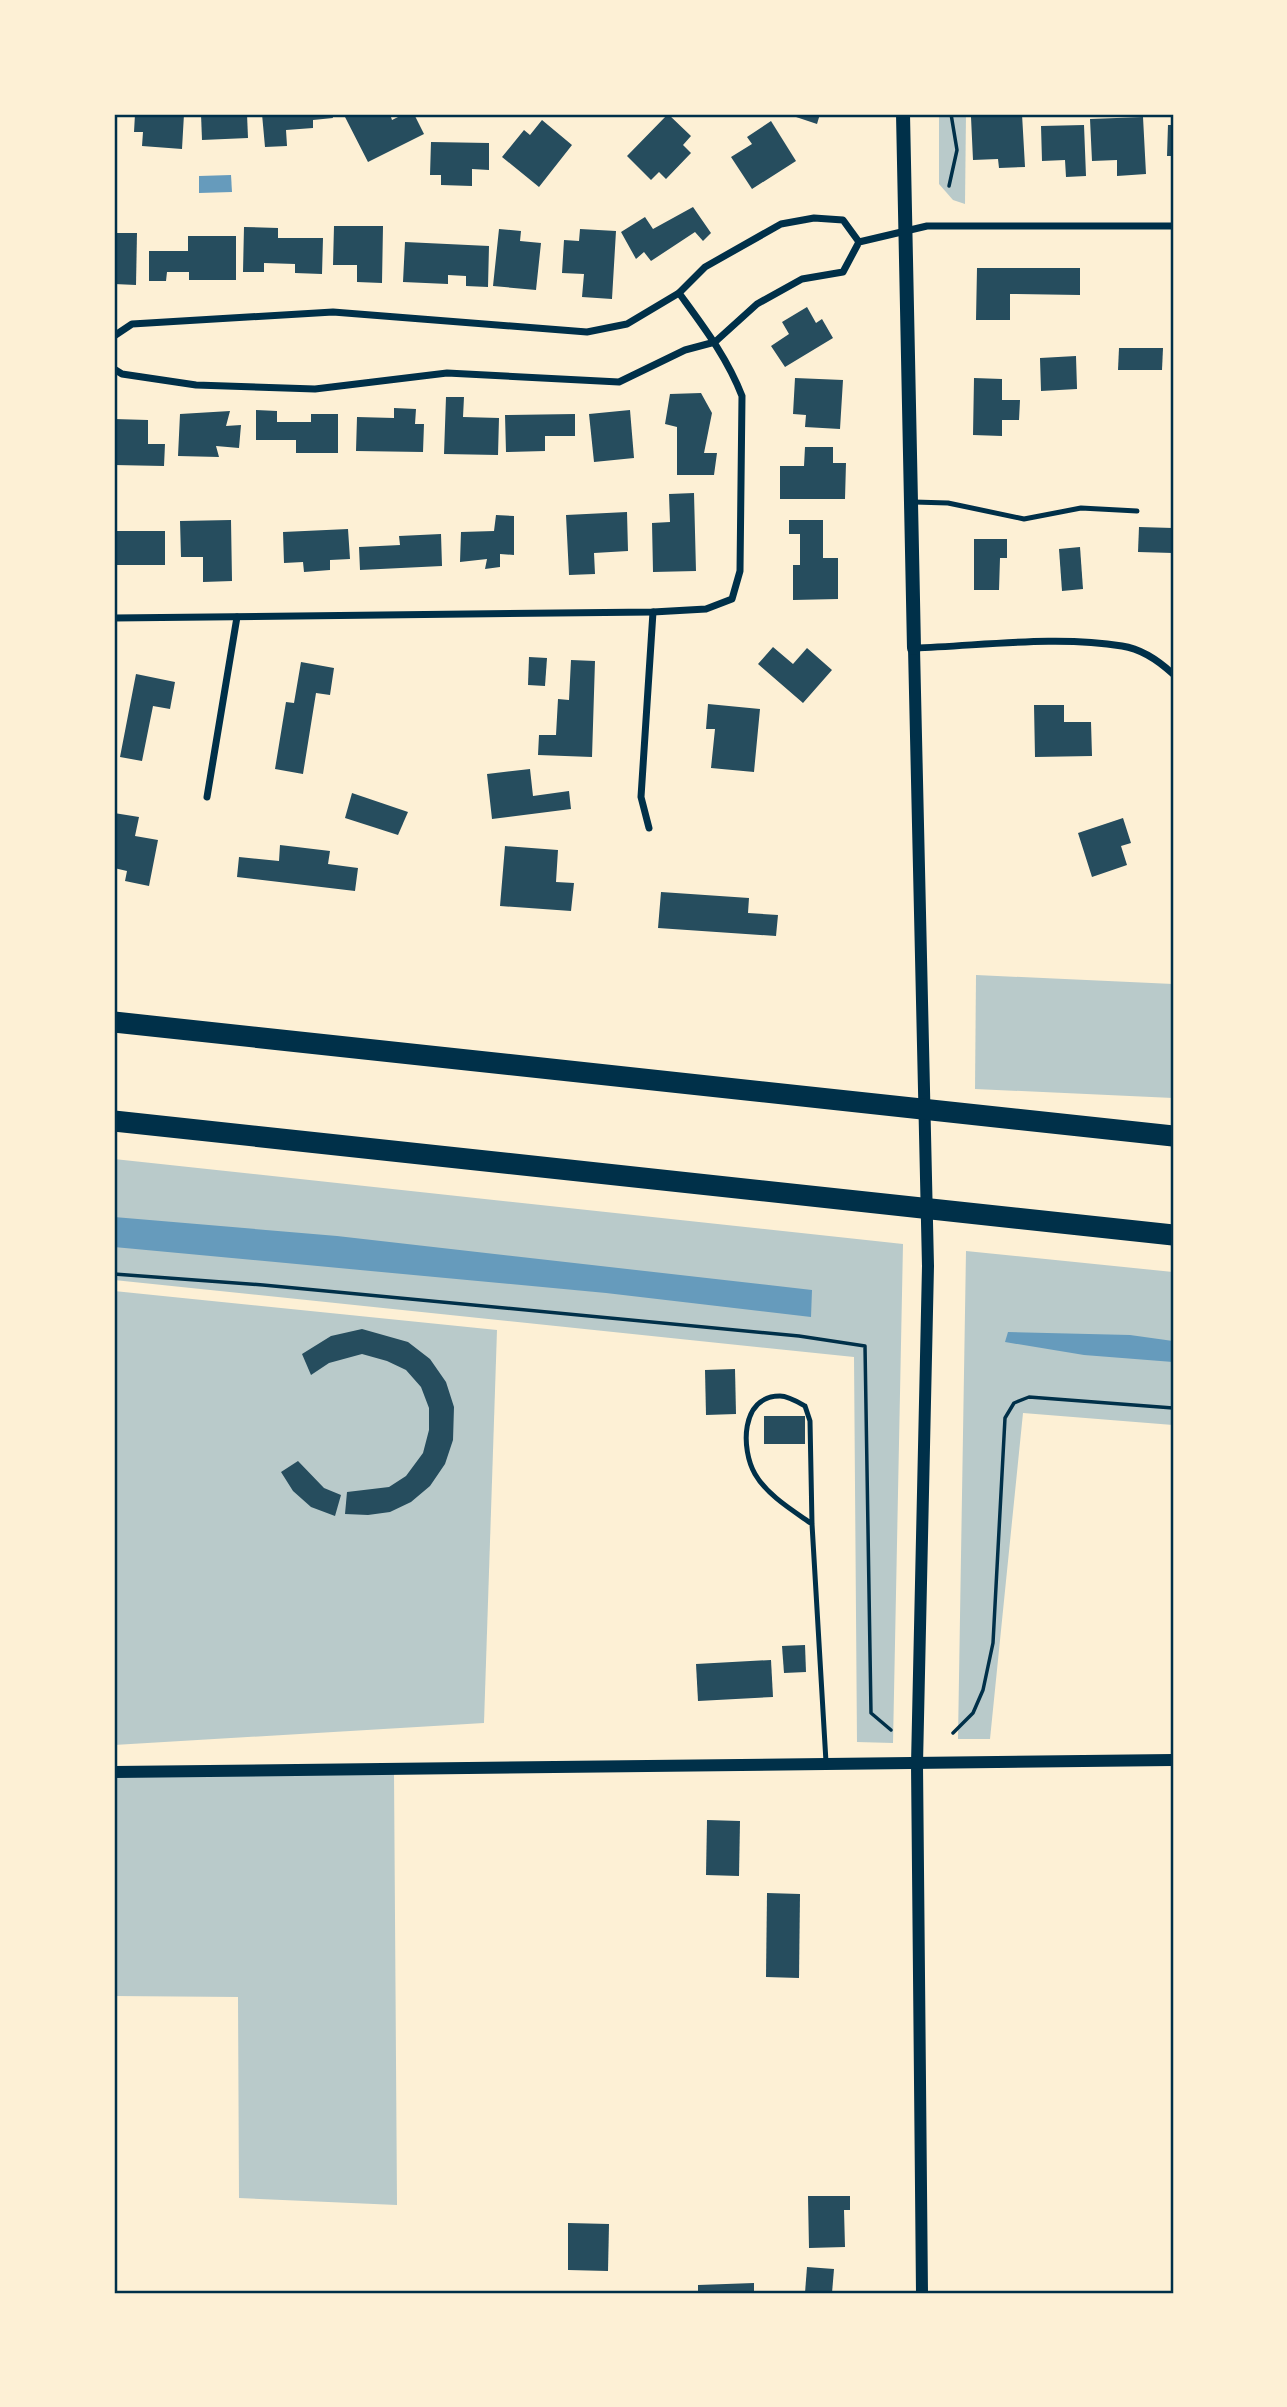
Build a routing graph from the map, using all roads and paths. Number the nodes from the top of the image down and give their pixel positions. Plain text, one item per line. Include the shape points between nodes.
1 (903, 114) edge
2 (951, 114) edge
3 (949, 186) dead end
4 (1173, 226) edge
5 (904, 232) junction
6 (859, 242) junction
7 (679, 293) junction
8 (114, 336) edge
9 (715, 342) junction
10 (114, 369) edge
11 (911, 502) junction
12 (1137, 511) dead end
13 (653, 612) junction
14 (237, 617) junction
15 (114, 618) edge
16 (914, 648) junction
17 (1173, 674) edge
18 (207, 797) dead end
19 (649, 828) dead end
20 (114, 1022) edge
21 (114, 1121) edge
22 (1173, 1136) edge
23 (1173, 1235) edge
24 (114, 1274) edge
25 (1173, 1408) edge
26 (812, 1524) junction
27 (891, 1730) dead end
28 (953, 1733) dead end
29 (1173, 1760) edge
30 (917, 1764) junction
31 (826, 1765) junction
32 (114, 1772) edge
33 (922, 2293) edge

1 - 5 main road
2 - 3 path via 957,150
4 - 5 street via 927,226
5 - 6 street
5 - 11 main road
6 - 7 street via 843,220 814,218 781,224 705,267
6 - 9 street via 843,272 791,285 757,304
7 - 8 street via 627,324 587,332 333,312 132,324
7 - 9 street
9 - 10 street via 685,350 619,383 447,373 302,388 196,385
9 - 13 street via 742,396 740,571 732,599 706,609
11 - 12 lane via 948,503 1024,519 1081,508
11 - 16 main road
13 - 14 street
13 - 19 street via 642,797
14 - 15 street
14 - 18 street
16 - 17 street via 1075,642 1124,646 1157,659
16 - 30 street via 929,1266
20 - 22 highway
21 - 23 highway
24 - 27 path via 799,1336 865,1346 871,1713
25 - 28 path via 1029,1397 1014,1403 1005,1418 993,1643 973,1713
26 - 26 lane via 810,1421 805,1406 780,1396 753,1409 746,1428 747,1454 764,1486
26 - 31 lane
29 - 30 street
30 - 31 street
30 - 33 street
31 - 32 street

